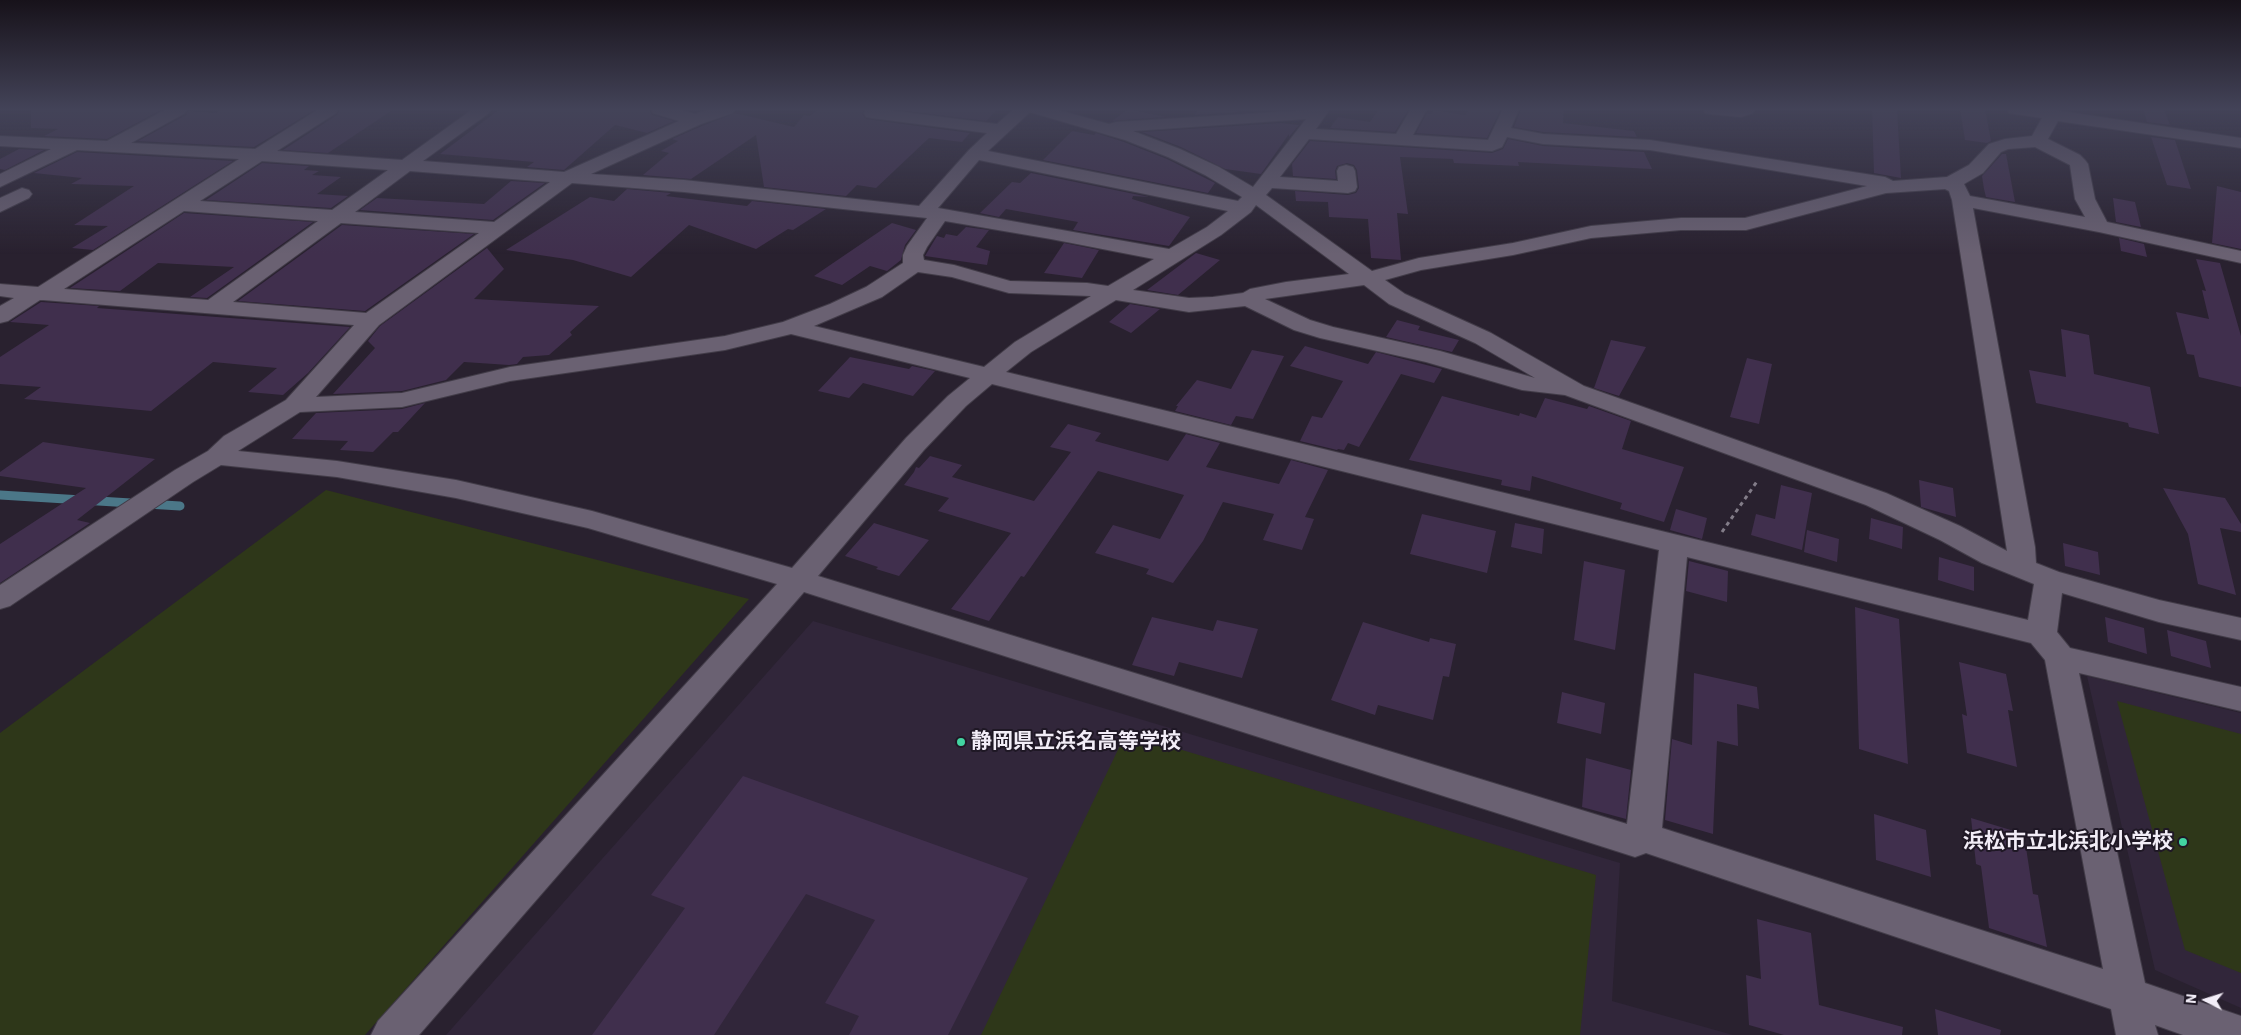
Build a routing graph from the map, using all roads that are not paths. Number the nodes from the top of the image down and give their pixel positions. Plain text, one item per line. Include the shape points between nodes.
1 (49, 157) edge
2 (255, 157) edge
3 (293, 157) edge
4 (417, 157) edge
5 (612, 157) edge
6 (974, 157) edge
7 (998, 157) edge
8 (1182, 157) edge
9 (1284, 157) edge
10 (1730, 157) edge
11 (1987, 157) edge
12 (2071, 157) edge
13 (407, 165) junction
14 (1346, 171) dead end
15 (570, 176) junction
16 (0, 181) edge
17 (0, 186) edge
18 (1904, 187) junction
19 (1956, 191) junction
20 (1255, 195) junction
21 (181, 205) junction
22 (0, 206) edge
23 (932, 214) junction
24 (336, 216) junction
25 (2099, 226) junction
26 (497, 228) junction
27 (1172, 256) junction
28 (2241, 257) edge
29 (914, 264) junction
30 (1369, 278) junction
31 (0, 290) edge
32 (39, 293) junction
33 (1108, 294) junction
34 (1248, 299) junction
35 (213, 307) junction
36 (0, 316) edge
37 (371, 320) junction
38 (791, 326) junction
39 (989, 374) junction
40 (1576, 392) junction
41 (295, 405) junction
42 (217, 456) junction
43 (1674, 544) junction
44 (2022, 569) junction
45 (2049, 579) junction
46 (798, 580) junction
47 (0, 600) edge
48 (2241, 629) edge
49 (2050, 645) junction
50 (2241, 699) edge
51 (1643, 837) junction
52 (2128, 996) junction
53 (392, 1035) edge
54 (2137, 1035) edge
55 (2239, 1035) edge

1 - 16 street
2 - 21 street
3 - 13 street
4 - 13 street
5 - 15 street
6 - 23 street
7 - 20 street
8 - 20 street
9 - 20 street
10 - 18 street
11 - 19 street via 1961,179
12 - 25 street via 2079,164 2085,199
13 - 15 street
13 - 24 street
14 - 20 street via 1348,187
15 - 23 street
15 - 26 street
17 - 22 street via 22,194
18 - 19 street
18 - 30 street via 1864,192 1746,224 1681,224 1591,232 1419,264
19 - 25 street
19 - 44 street via 2021,547
20 - 27 street via 1214,230
20 - 30 street
21 - 24 street
21 - 32 street
23 - 27 street
23 - 29 street via 913,255
24 - 26 street
24 - 35 street
25 - 28 street
26 - 37 street
27 - 33 street
29 - 33 street via 954,271 1009,287 1087,289
29 - 38 street via 874,292
30 - 34 street via 1286,288
30 - 40 street via 1397,299 1483,338
31 - 32 street
32 - 35 street
32 - 36 street
33 - 34 street via 1189,305
33 - 39 street via 1023,347
34 - 40 street via 1302,325 1328,333 1432,356 1522,382
35 - 37 street
37 - 41 street
38 - 39 street
38 - 41 street via 725,343 510,374 402,400
39 - 43 street
39 - 46 street via 915,444
40 - 44 street via 1876,499
41 - 42 street via 233,441
42 - 46 street via 337,469 456,489 592,520
42 - 47 street
43 - 49 street
43 - 51 street
44 - 45 street
45 - 48 street
45 - 49 street via 2044,622
46 - 51 street via 1635,842
46 - 53 street
49 - 50 street
49 - 52 street
51 - 52 street
52 - 54 street
52 - 55 street

